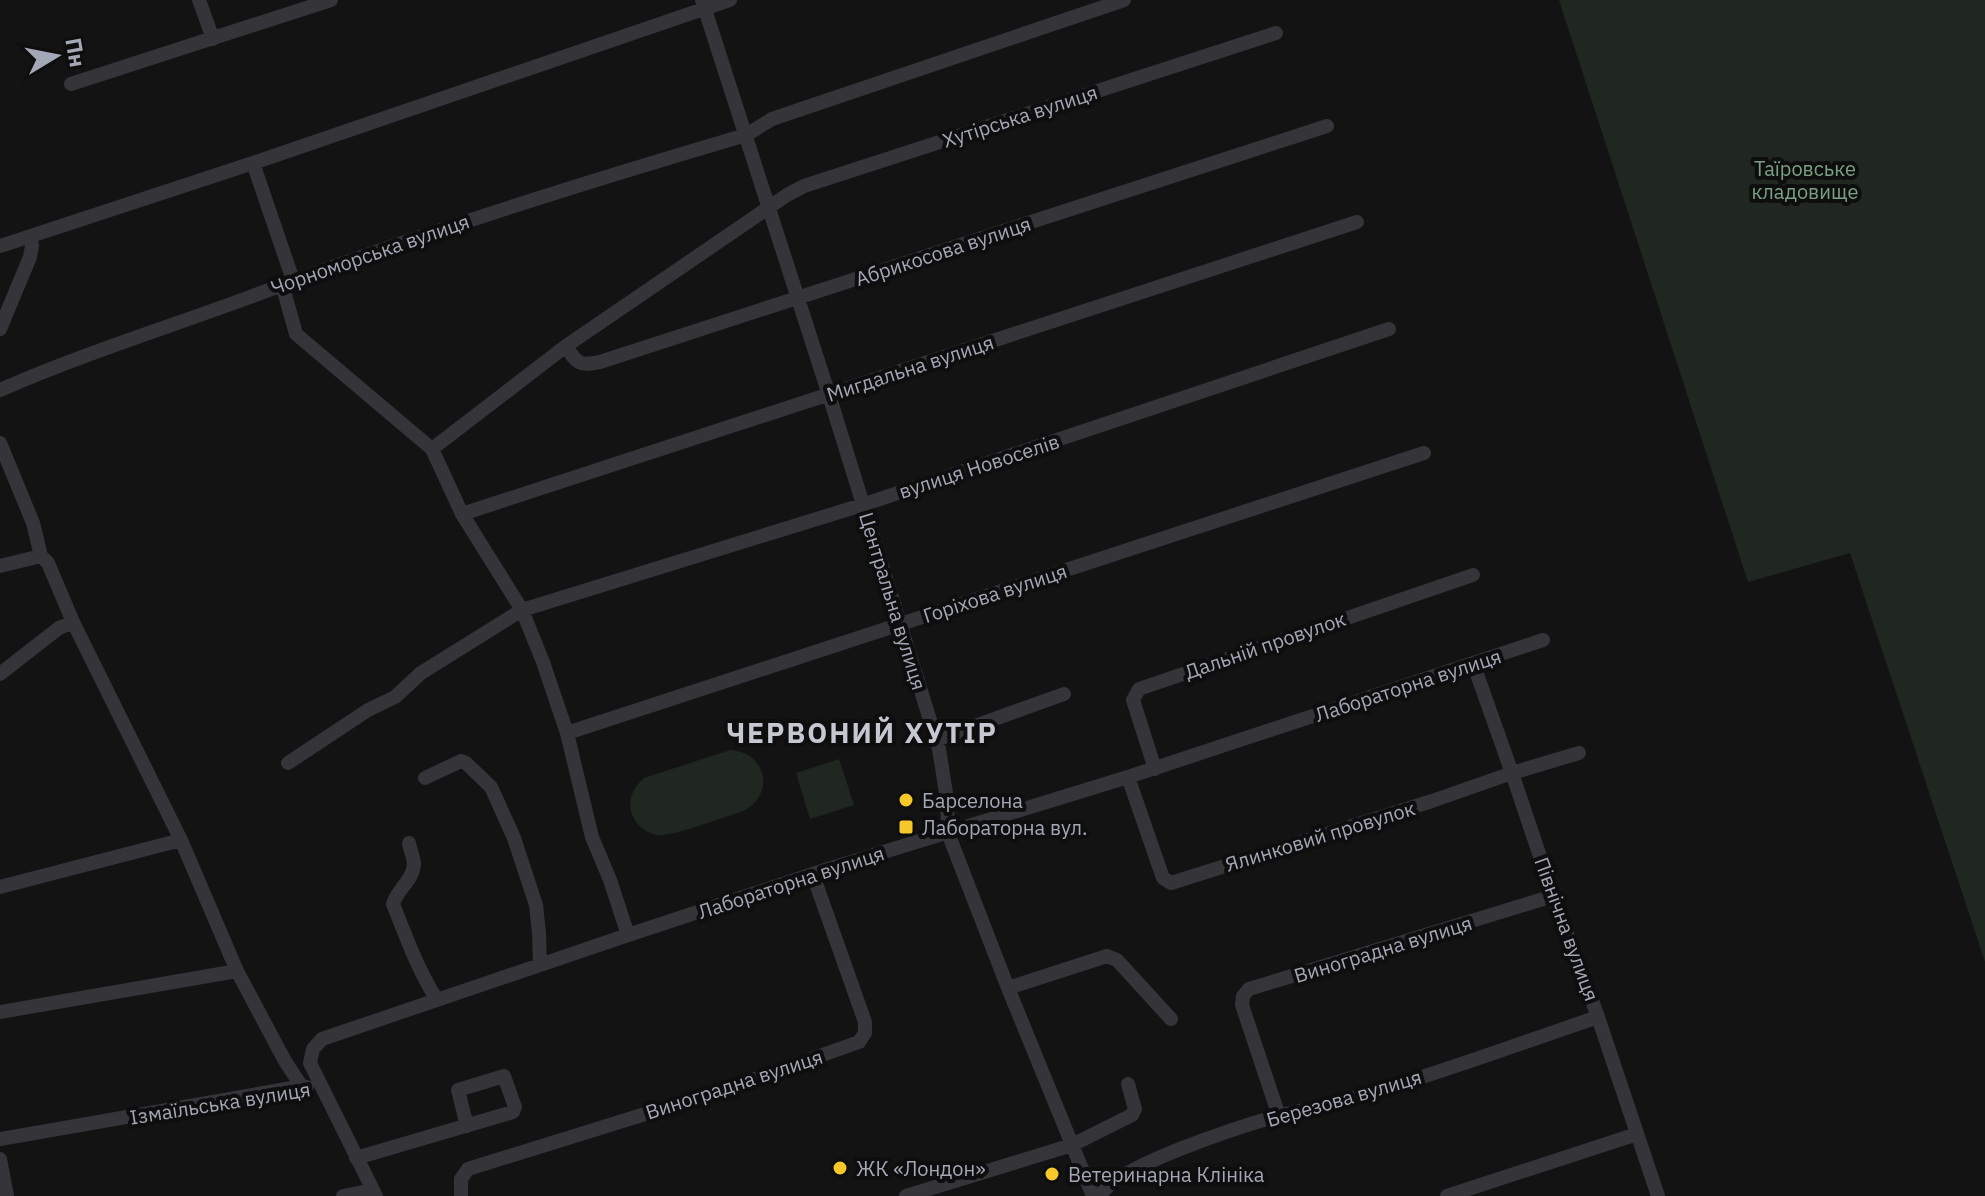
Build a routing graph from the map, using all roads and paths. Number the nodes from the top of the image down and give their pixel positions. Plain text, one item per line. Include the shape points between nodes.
1 (199, 0) edge
2 (331, 0) edge
3 (730, 0) edge
4 (1124, 0) edge
5 (704, 4) edge
6 (1276, 33) dead end
7 (213, 39) junction
8 (71, 84) dead end
9 (1327, 126) dead end
10 (746, 135) junction
11 (253, 163) junction
12 (770, 208) junction
13 (1357, 222) dead end
14 (30, 236) junction
15 (0, 246) edge
16 (288, 282) junction
17 (798, 297) junction
18 (0, 329) edge
19 (1389, 329) dead end
20 (566, 346) junction
21 (0, 390) edge
22 (829, 395) junction
23 (0, 443) edge
24 (432, 449) junction
25 (1424, 453) dead end
26 (862, 505) junction
27 (462, 514) junction
28 (36, 556) junction
29 (0, 566) edge
30 (1473, 575) dead end
31 (522, 610) junction
32 (73, 622) junction
33 (900, 624) junction
34 (1543, 640) dead end
35 (1473, 663) junction
36 (0, 674) edge
37 (1064, 694) dead end
38 (567, 733) junction
39 (936, 740) junction
40 (1579, 753) dead end
41 (288, 763) dead end
42 (1155, 769) junction
43 (1512, 773) junction
44 (1128, 777) junction
45 (425, 778) dead end
46 (948, 833) junction
47 (181, 840) junction
48 (409, 843) dead end
49 (813, 875) junction
50 (0, 887) edge
51 (1553, 896) junction
52 (628, 935) junction
53 (540, 965) junction
54 (237, 971) junction
55 (1008, 988) junction
56 (437, 1000) junction
57 (0, 1012) edge
58 (1598, 1017) junction
59 (1171, 1019) dead end
60 (1128, 1084) dead end
61 (302, 1087) junction
62 (321, 1088) junction
63 (1279, 1116) junction
64 (467, 1126) dead end
65 (1637, 1134) junction
66 (0, 1139) edge
67 (1072, 1145) junction
68 (356, 1158) junction
69 (0, 1159) edge
70 (374, 1193) edge
71 (7, 1196) edge
72 (343, 1196) edge
73 (461, 1196) edge
74 (906, 1196) edge
75 (1093, 1196) edge
76 (1101, 1196) edge
77 (1447, 1196) edge
78 (1658, 1196) edge

1 - 7 street
2 - 7 street
3 - 5 street
4 - 10 street via 772,119
5 - 10 street, Центральна вулиця
5 - 11 street
6 - 12 street, Хутірська вулиця via 804,186
7 - 8 street
9 - 17 street, Абрикосова вулиця
10 - 12 street, Центральна вулиця
10 - 16 street, Чорноморська вулиця via 494,211
11 - 14 street
11 - 16 street
12 - 17 street, Центральна вулиця
12 - 20 street
13 - 22 street, Мигдальна вулиця
14 - 15 street
14 - 18 street via 30,257
16 - 21 street, Чорноморська вулиця
16 - 24 street via 296,334
17 - 20 street, Абрикосова вулиця via 600,362 581,364
17 - 22 street, Центральна вулиця
19 - 26 street, вулиця Новоселів
20 - 24 street
22 - 26 street, Центральна вулиця
22 - 27 street, Мигдальна вулиця
23 - 28 street via 33,523
24 - 27 street
25 - 33 street, Горіхова вулиця
26 - 31 street, вулиця Новоселів
26 - 33 street, Центральна вулиця
27 - 31 street
28 - 29 street
28 - 32 street via 48,563
30 - 42 street, Дальній провулок via 1139,689 1133,700
31 - 38 street
31 - 41 street, вулиця Новоселів
32 - 36 street
32 - 47 street
33 - 38 street, Горіхова вулиця
33 - 39 street, Центральна вулиця
34 - 35 street, Лабораторна вулиця
35 - 42 street, Лабораторна вулиця
35 - 43 street, Північна вулиця
37 - 39 street
38 - 52 street via 592,837
39 - 46 street, Центральна вулиця
40 - 43 street, Ялинковий провулок
42 - 44 street, Лабораторна вулиця
43 - 44 street, Ялинковий провулок via 1171,883 1163,878
43 - 51 street, Північна вулиця
44 - 46 street, Лабораторна вулиця
45 - 53 street via 461,761 491,787 536,905
46 - 49 street, Лабораторна вулиця
46 - 55 street, Центральна вулиця
47 - 50 street
47 - 54 street
48 - 56 street via 413,868 393,904
49 - 52 street, Лабораторна вулиця
49 - 73 street, Виноградна вулиця via 865,1022 859,1042 472,1167 462,1175
51 - 58 street, Північна вулиця
51 - 63 street, Виноградна вулиця via 1249,989 1242,1005
52 - 53 street, Лабораторна вулиця
53 - 56 street, Лабораторна вулиця
54 - 57 street
54 - 61 street
55 - 59 street via 1107,956 1117,960
55 - 67 street, Центральна вулиця
56 - 62 street, Лабораторна вулиця via 322,1039 310,1063
58 - 63 street, Березова вулиця via 1346,1101
58 - 65 street, Північна вулиця
60 - 67 street via 1132,1115
61 - 62 street, Ізмаїльська вулиця
61 - 66 street, Ізмаїльська вулиця
62 - 68 street, Ізмаїльська вулиця
63 - 76 street, Березова вулиця via 1133,1170 1103,1189
64 - 68 street
65 - 77 street
65 - 78 street, Північна вулиця
67 - 74 street
67 - 75 street, Центральна вулиця
68 - 70 street, Ізмаїльська вулиця
69 - 71 street
70 - 72 street

